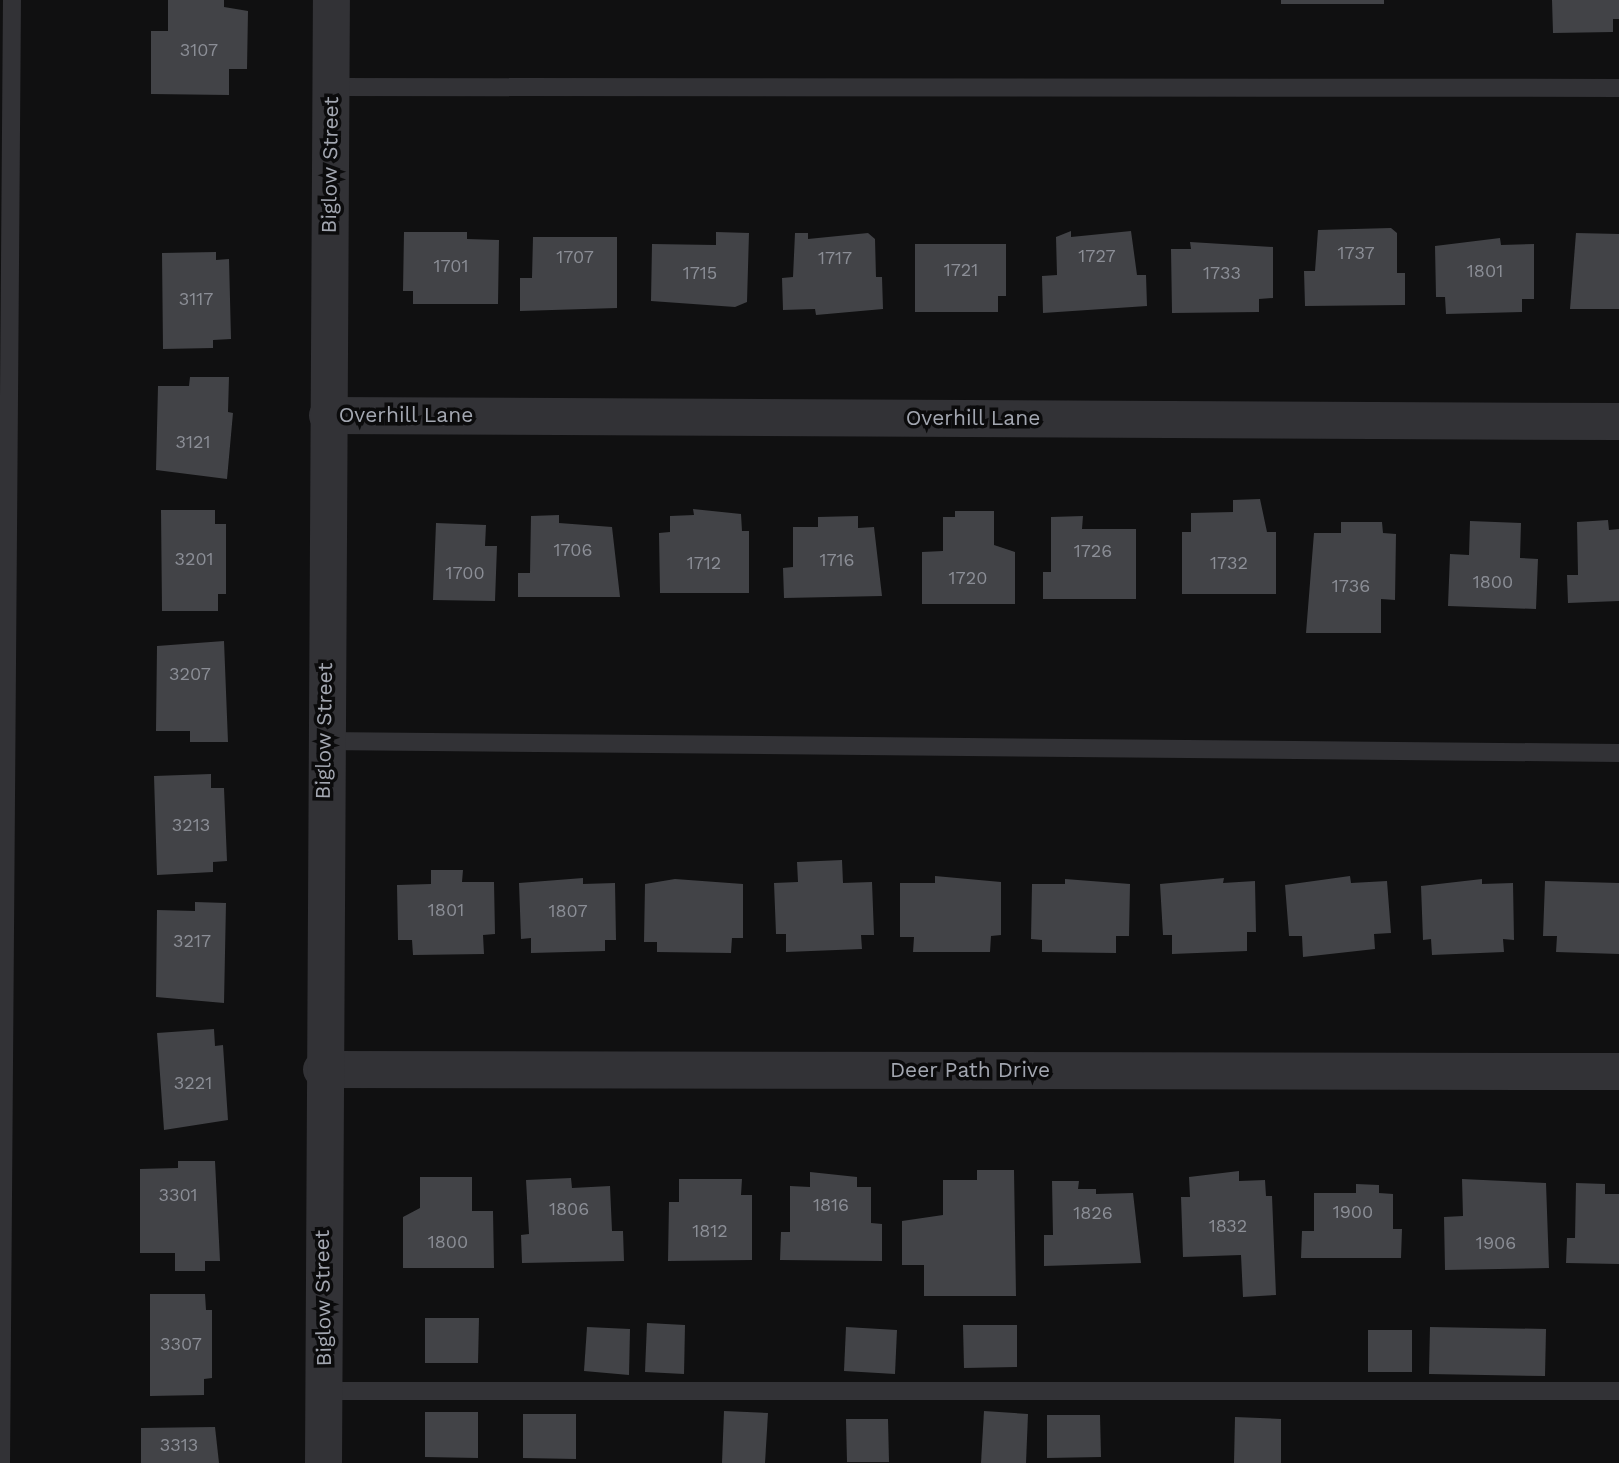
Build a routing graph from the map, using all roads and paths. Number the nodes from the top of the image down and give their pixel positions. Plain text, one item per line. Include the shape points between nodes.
1 (12, 0) edge
2 (331, 0) edge
3 (330, 86) junction
4 (1619, 88) edge
5 (327, 415) junction
6 (1619, 421) edge
7 (323, 741) junction
8 (1619, 752) edge
9 (321, 1069) junction
10 (1619, 1071) edge
11 (324, 1391) junction
12 (1619, 1391) edge
13 (1, 1463) edge
14 (323, 1463) edge

1 - 13 lane
2 - 3 street, Biglow Street
3 - 4 lane
3 - 5 street, Biglow Street
5 - 6 street, Overhill Lane
5 - 7 street, Biglow Street
7 - 8 lane
7 - 9 street, Biglow Street
9 - 10 street, Deer Path Drive
9 - 11 street, Biglow Street
11 - 12 lane
11 - 14 street, Biglow Street

